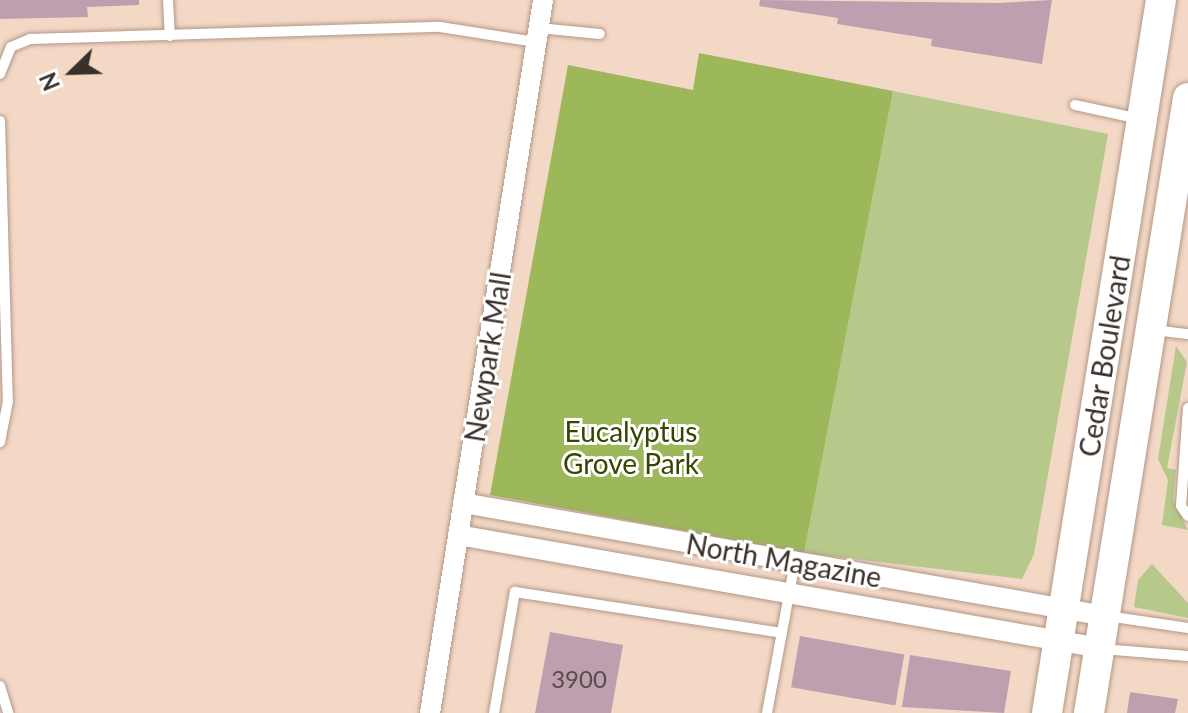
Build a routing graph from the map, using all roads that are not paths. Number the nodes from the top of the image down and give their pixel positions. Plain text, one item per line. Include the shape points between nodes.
1 (168, 0) edge
2 (543, 0) edge
3 (1161, 0) edge
4 (600, 34) dead end
5 (538, 35) junction
6 (170, 36) junction
7 (0, 74) edge
8 (1188, 98) edge
9 (1075, 105) dead end
10 (1142, 120) junction
11 (0, 121) edge
12 (1178, 215) edge
13 (1150, 329) junction
14 (1188, 334) edge
15 (1188, 408) edge
16 (0, 442) edge
17 (463, 503) junction
18 (1188, 516) edge
19 (458, 535) junction
20 (795, 562) junction
21 (789, 594) junction
22 (1063, 609) junction
23 (1105, 616) junction
24 (1188, 628) edge
25 (782, 633) junction
26 (1058, 641) junction
27 (1100, 648) junction
28 (1188, 656) edge
29 (0, 686) edge
30 (8, 713) edge
31 (430, 713) edge
32 (494, 713) edge
33 (767, 713) edge
34 (1047, 713) edge
35 (1089, 713) edge

1 - 6 lane
2 - 5 street, Newpark Mall
3 - 10 main road, Cedar Boulevard
4 - 5 lane
5 - 6 lane via 440,27
5 - 17 street, Newpark Mall
6 - 7 lane via 24,40 11,47
8 - 12 main road, Cedar Boulevard
9 - 10 lane
10 - 22 main road, Cedar Boulevard
11 - 16 lane via 8,401
12 - 13 main road, Cedar Boulevard
13 - 14 lane
13 - 23 main road, Cedar Boulevard
15 - 18 lane via 1181,506
17 - 19 street, Newpark Mall
17 - 20 street, North Magazine
19 - 21 street, North Magazine
19 - 31 street, Newpark Mall
20 - 21 lane
20 - 22 street, North Magazine
21 - 25 lane
21 - 26 street, North Magazine
22 - 23 street, North Magazine
22 - 26 main road, Cedar Boulevard
23 - 24 lane
23 - 27 main road, Cedar Boulevard
25 - 32 lane via 515,592
25 - 33 lane
26 - 27 street, North Magazine
26 - 34 main road, Cedar Boulevard
27 - 28 lane
27 - 35 main road, Cedar Boulevard
29 - 30 lane

